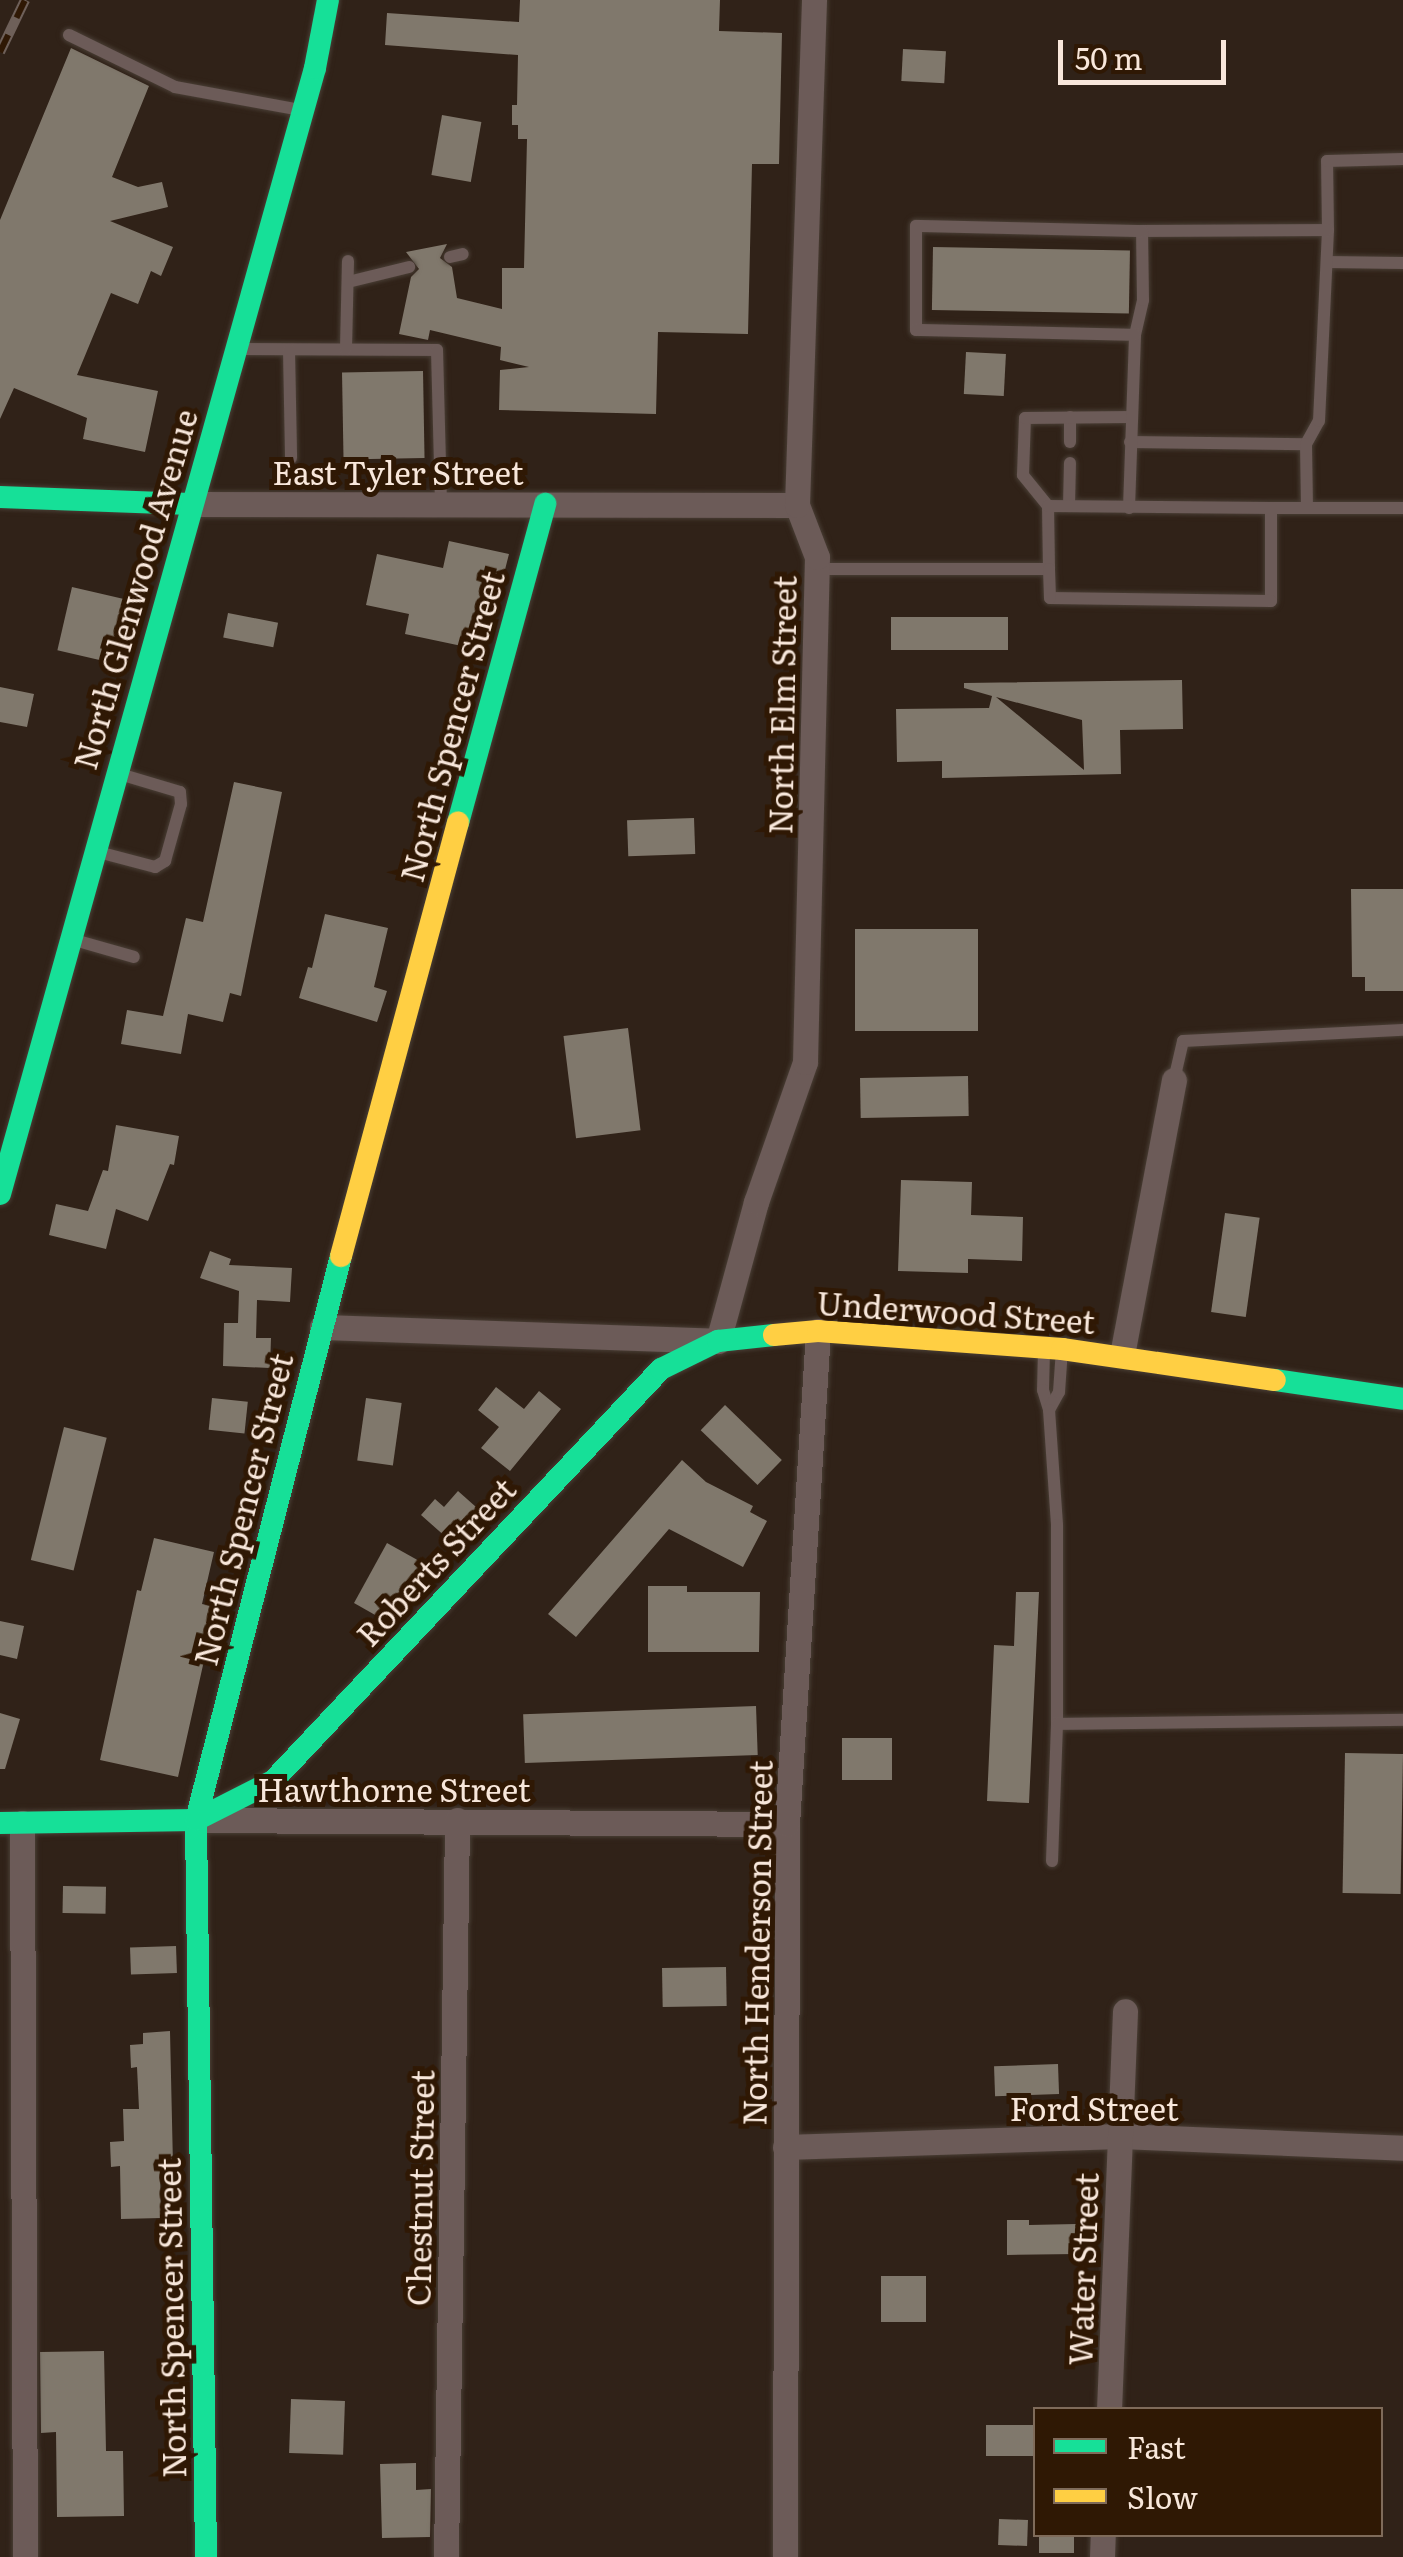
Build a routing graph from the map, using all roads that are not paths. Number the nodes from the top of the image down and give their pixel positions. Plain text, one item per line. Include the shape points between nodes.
1 (328, 0) edge
2 (814, 0) edge
3 (69, 35) dead end
4 (302, 111) junction
5 (1403, 159) edge
6 (1328, 230) junction
7 (1142, 231) junction
8 (348, 261) dead end
9 (1328, 262) junction
10 (1403, 263) edge
11 (409, 267) dead end
12 (348, 282) junction
13 (1134, 335) junction
14 (236, 349) junction
15 (346, 349) junction
16 (289, 350) junction
17 (1070, 417) junction
18 (1131, 417) junction
19 (1070, 442) dead end
20 (1130, 442) junction
21 (1306, 444) junction
22 (291, 458) dead end
23 (1070, 464) dead end
24 (0, 498) edge
25 (441, 502) junction
26 (190, 504) junction
27 (544, 504) junction
28 (797, 505) junction
29 (1048, 506) junction
30 (1069, 506) junction
31 (1129, 508) junction
32 (1271, 508) junction
33 (1307, 508) junction
34 (1403, 508) edge
35 (817, 569) junction
36 (1049, 569) junction
37 (116, 773) junction
38 (94, 851) junction
39 (70, 939) junction
40 (134, 957) dead end
41 (1403, 1030) edge
42 (1174, 1080) joint
43 (0, 1194) edge
44 (322, 1327) junction
45 (818, 1331) junction
46 (718, 1342) junction
47 (1053, 1348) junction
48 (1122, 1356) junction
49 (1403, 1399) edge
50 (1403, 1720) edge
51 (1057, 1724) junction
52 (196, 1820) junction
53 (458, 1820) junction
54 (11, 1823) edge
55 (787, 1824) junction
56 (1052, 1861) dead end
57 (1125, 2011) dead end
58 (1120, 2136) junction
59 (785, 2148) junction
60 (1403, 2148) edge
61 (1108, 2407) edge
62 (25, 2557) edge
63 (206, 2557) edge
64 (446, 2557) edge
65 (785, 2557) edge

1 - 4 street, North Glenwood Avenue
2 - 28 street, North Elm Street
3 - 4 lane via 175,87
4 - 14 street, North Glenwood Avenue
5 - 6 lane via 1328,161
6 - 7 lane
6 - 9 lane
7 - 13 lane via 1142,300
7 - 13 lane via 916,226 916,330
8 - 12 lane
9 - 10 lane
9 - 21 lane via 1319,421
11 - 12 lane
12 - 15 lane
13 - 18 lane
14 - 16 lane
14 - 26 street, North Glenwood Avenue
15 - 16 lane
15 - 25 lane via 437,350
16 - 22 lane
17 - 18 lane
17 - 19 lane
17 - 29 lane via 1025,418 1023,475
18 - 20 lane
20 - 21 lane
20 - 31 lane
21 - 33 lane
23 - 30 lane
24 - 26 street, East Tyler Street
25 - 26 street, East Tyler Street
25 - 27 street, East Tyler Street
26 - 37 street, North Glenwood Avenue
27 - 28 street, East Tyler Street
27 - 44 street, North Spencer Street
28 - 35 street, North Elm Street
29 - 30 lane
29 - 36 lane
30 - 31 lane
31 - 32 lane
32 - 33 lane
32 - 36 lane via 1271,601 1050,598
33 - 34 lane
35 - 36 lane
35 - 46 street, North Elm Street via 805,1062 756,1202
37 - 38 street, North Glenwood Avenue
37 - 38 lane via 180,792 182,804 165,862 155,867
38 - 39 street, North Glenwood Avenue
39 - 40 lane
39 - 43 street, North Glenwood Avenue
41 - 42 lane via 1183,1041
42 - 48 street
44 - 46 street, Underwood Street
44 - 52 street, North Spencer Street
45 - 46 street, Underwood Street
45 - 47 street, Underwood Street
45 - 55 street, North Henderson Street
46 - 52 street, Roberts Street via 661,1369 273,1781
47 - 48 street, Underwood Street
47 - 51 lane via 1059,1392 1049,1410 1057,1525
48 - 49 street, Underwood Street
50 - 51 lane
51 - 56 lane
52 - 53 street, Hawthorne Street
52 - 54 street, Hawthorne Street
52 - 63 street, North Spencer Street
53 - 55 street, Hawthorne Street
53 - 64 street, Chestnut Street
54 - 62 street
55 - 59 street, North Henderson Street
57 - 58 street, Water Street
58 - 59 street, Ford Street
58 - 60 street, Ford Street
58 - 61 street, Water Street
59 - 65 street, North Henderson Street

